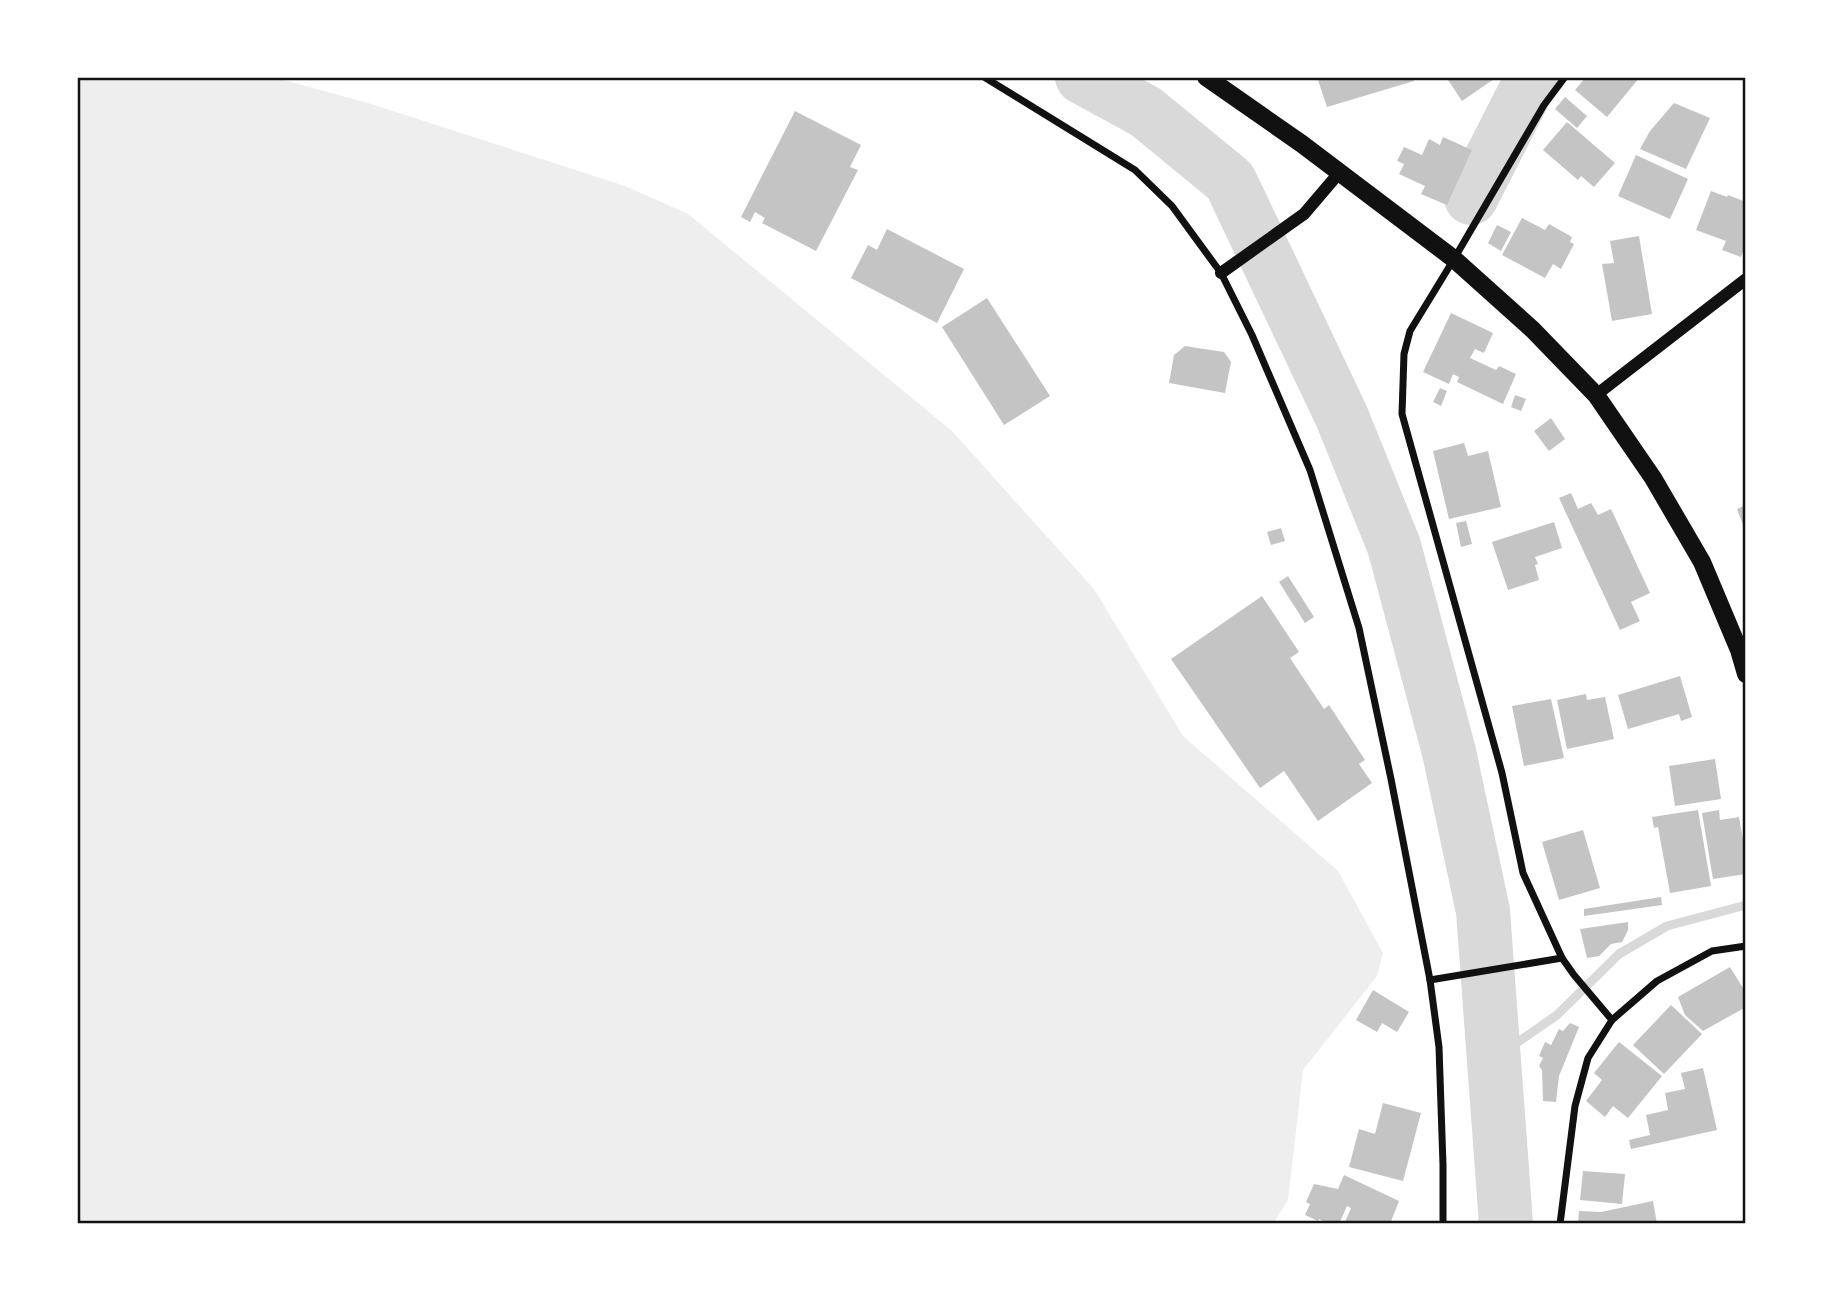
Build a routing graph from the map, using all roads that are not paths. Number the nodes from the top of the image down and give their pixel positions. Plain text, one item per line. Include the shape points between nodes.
1 (984, 77) edge
2 (1206, 77) edge
3 (1565, 77) edge
4 (1339, 173) junction
5 (1454, 259) junction
6 (1221, 273) junction
7 (1746, 279) edge
8 (1596, 395) junction
9 (1746, 674) edge
10 (1746, 946) edge
11 (1562, 958) junction
12 (1430, 980) junction
13 (1612, 1020) junction
14 (1443, 1224) edge
15 (1560, 1224) edge

1 - 6 street via 1135,170 1172,206
2 - 4 main road
3 - 5 street
4 - 5 main road
4 - 6 street via 1304,214
5 - 8 main road
5 - 11 street via 1410,331 1404,354 1402,414 1502,773 1523,873
6 - 12 street via 1310,470 1359,628
7 - 8 street
8 - 9 main road via 1653,478 1702,562
10 - 13 street via 1713,951 1657,981
11 - 12 street
11 - 13 street
12 - 14 street via 1439,1047
13 - 15 street via 1588,1058 1575,1106

